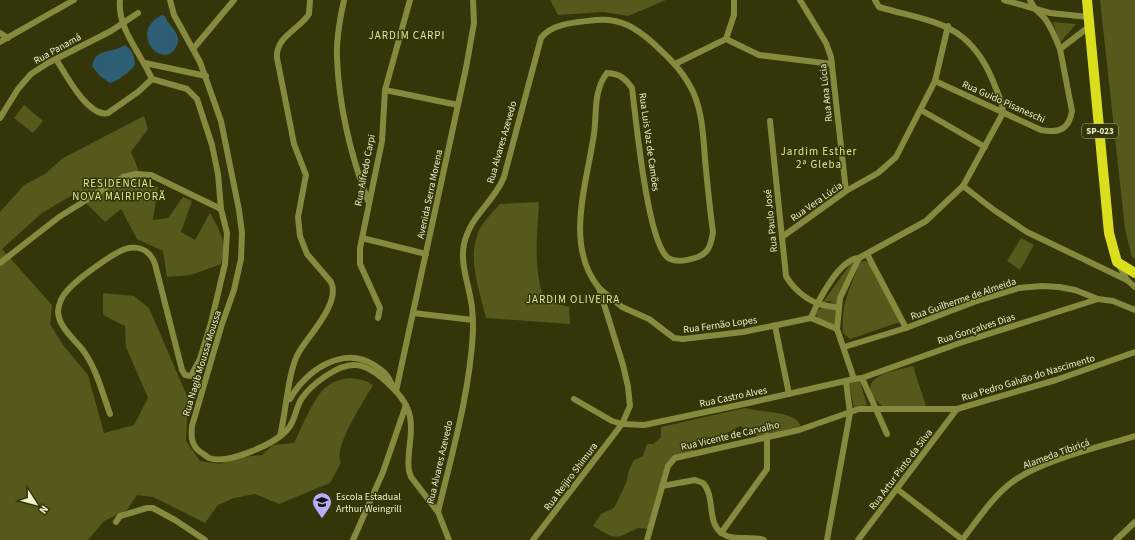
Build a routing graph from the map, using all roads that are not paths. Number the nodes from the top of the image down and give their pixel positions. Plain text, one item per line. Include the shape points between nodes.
1 (74, 0) edge
2 (120, 0) edge
3 (170, 0) edge
4 (234, 0) edge
5 (310, 0) edge
6 (344, 0) edge
7 (410, 0) edge
8 (473, 0) edge
9 (734, 0) edge
10 (800, 0) edge
11 (875, 0) edge
12 (1004, 0) edge
13 (1030, 0) edge
14 (1087, 0) edge
15 (1034, 9) junction
16 (138, 13) dead end
17 (1090, 21) junction
18 (122, 24) junction
19 (948, 26) junction
20 (0, 33) edge
21 (8, 38) junction
22 (726, 39) junction
23 (0, 42) edge
24 (193, 48) junction
25 (1060, 49) junction
26 (56, 59) junction
27 (145, 63) junction
28 (675, 64) junction
29 (832, 64) junction
30 (206, 76) junction
31 (152, 79) junction
32 (935, 81) junction
33 (385, 90) junction
34 (458, 106) junction
35 (921, 110) junction
36 (1003, 113) junction
37 (0, 118) edge
38 (770, 121) dead end
39 (986, 147) junction
40 (964, 186) junction
41 (846, 191) junction
42 (368, 201) junction
43 (221, 209) junction
44 (782, 237) junction
45 (362, 238) junction
46 (426, 254) junction
47 (867, 254) junction
48 (859, 258) junction
49 (0, 263) edge
50 (1131, 276) edge
51 (599, 288) junction
52 (1135, 288) edge
53 (1098, 299) junction
54 (817, 304) junction
55 (839, 308) junction
56 (1135, 310) edge
57 (413, 313) junction
58 (378, 318) dead end
59 (811, 318) junction
60 (473, 320) junction
61 (775, 326) junction
62 (906, 328) junction
63 (837, 329) junction
64 (844, 347) junction
65 (1135, 352) edge
66 (862, 378) junction
67 (854, 379) junction
68 (846, 381) junction
69 (395, 391) junction
70 (789, 394) junction
71 (574, 399) dead end
72 (287, 404) junction
73 (406, 405) junction
74 (876, 408) junction
75 (957, 410) junction
76 (850, 413) junction
77 (110, 414) dead end
78 (622, 424) junction
79 (887, 434) dead end
80 (767, 436) junction
81 (1135, 436) edge
82 (280, 437) junction
83 (662, 486) junction
84 (897, 489) junction
85 (438, 512) junction
86 (116, 522) dead end
87 (1135, 522) edge
88 (721, 533) junction
89 (205, 540) edge
90 (353, 540) edge
91 (449, 540) edge
92 (533, 540) edge
93 (647, 540) edge
94 (764, 540) edge
95 (827, 540) edge
96 (858, 540) edge
97 (963, 540) edge
98 (1116, 540) edge

1 - 21 street
2 - 18 street
3 - 24 street, Rua Nagib Moussa Moussa via 174,15
4 - 24 street
5 - 72 street via 309,14 282,42 276,53 294,144 306,175 298,216 301,241 307,254 334,288 330,304 295,360
6 - 42 street via 336,57 351,149
7 - 33 street, Rua Alfredo Carpi
8 - 34 street, Avenida Serra Morena via 472,40
9 - 22 street via 734,15
10 - 29 street, Rua Ana Lúcia via 826,43
11 - 19 street via 879,7
12 - 15 street
13 - 15 street
14 - 17 main road, SP-023
15 - 17 street
15 - 25 street via 1044,18
16 - 18 street, Rua Panamá
17 - 25 street
17 - 50 main road, SP-023 via 1109,233 1117,262
18 - 26 street, Rua Panamá
18 - 27 street
19 - 32 street, Rua Vera Lúcia
19 - 36 street via 961,36 986,66 1001,100
20 - 21 street
21 - 23 street
22 - 28 street
22 - 29 street via 759,55
24 - 30 street, Rua Nagib Moussa Moussa
25 - 36 street, Rua Guido Pisaneschi via 1072,111 1067,126 1050,132
26 - 31 street via 92,110 102,114 108,113 138,92
26 - 37 street, Rua Panamá via 23,82
27 - 30 street
27 - 31 street
28 - 51 street, Rua Luis Vaz de Camões via 690,85 699,109 713,232 711,243 705,253 689,260 672,260 666,256 654,229 648,203 632,88 627,80 618,74 607,73 602,79 596,97 595,128 580,212 584,261
28 - 60 street, Rua Alvares Azevedo via 635,28 616,20 584,21 556,27 541,38 504,178 496,194 470,225 464,246 464,264
29 - 41 street, Rua Ana Lúcia
30 - 82 street, Rua Nagib Moussa Moussa via 221,121 232,172 239,210 241,260 234,290 196,408 191,438 200,452 210,458 222,459 256,449
31 - 43 street via 187,89 196,98 212,145
32 - 35 street, Rua Vera Lúcia
32 - 36 street, Rua Guido Pisaneschi
33 - 34 street
33 - 42 street, Rua Alfredo Carpi via 382,141
34 - 46 street, Avenida Serra Morena
35 - 39 street
35 - 41 street, Rua Vera Lúcia via 896,157 878,173
36 - 39 street
38 - 44 street, Rua Paulo José
39 - 40 street
40 - 47 street via 926,221
40 - 50 street via 1027,232
41 - 44 street, Rua Vera Lúcia
42 - 45 street, Rua Alfredo Carpi
43 - 49 street via 151,176 136,174 123,177 59,217
43 - 77 street via 226,233 225,264 200,359 194,373 189,376 182,370 153,258 144,250 121,250 93,269 66,292 60,301 60,320 90,362
44 - 54 street, Rua Paulo José via 786,276 795,288
45 - 46 street
45 - 58 street, Rua Alfredo Carpi via 360,264 378,302
46 - 57 street, Avenida Serra Morena
47 - 48 street
47 - 62 street
48 - 54 street via 852,259 841,269
48 - 55 street via 845,284
50 - 52 street
51 - 61 street, Rua Fernão Lopes via 622,307 649,319 674,338 683,340
51 - 78 street, Rua Luis Vaz de Camões via 628,387 630,406
53 - 56 street, Rua Guilherme de Almeida via 1113,301
53 - 62 street, Rua Guilherme de Almeida via 1059,287 1019,288
53 - 66 street, Rua Gonçalves Dias via 960,343
54 - 55 street
54 - 59 street
55 - 63 street
57 - 60 street
57 - 69 street, Avenida Serra Morena
59 - 61 street, Rua Fernão Lopes
59 - 63 street
60 - 85 street, Rua Alvares Azevedo via 460,419
61 - 70 street
62 - 64 street, Rua Guilherme de Almeida
63 - 64 street
64 - 67 street
65 - 75 street, Rua Pedro Galvão do Nascimento via 1056,380
66 - 67 street, Rua Gonçalves Dias
66 - 74 street
67 - 68 street, Rua Castro Alves
68 - 70 street, Rua Castro Alves
68 - 76 street
69 - 72 street via 389,376 380,369 366,360 351,357 319,367 296,389
69 - 73 street, Rua Nagib Moussa Moussa
69 - 82 street, Rua Nagib Moussa Moussa via 376,373 365,367 356,365 341,368 326,376 302,398 293,423
70 - 78 street, Rua Castro Alves via 644,425
71 - 78 street, Rua Castro Alves via 597,414
72 - 82 street
73 - 85 street, Rua Nagib Moussa Moussa via 412,426 409,471
73 - 90 street via 383,472
74 - 75 street, Rua Pedro Galvão do Nascimento
74 - 76 street, Rua Pedro Galvão do Nascimento via 859,409
74 - 79 street
75 - 84 street, Rua Artur Pinto da Silva
76 - 80 street, Rua Vicente de Carvalho via 799,430
76 - 95 street
78 - 92 street, Rua Reijiro Shimura
80 - 83 street, Rua Vicente de Carvalho via 675,458 668,466
80 - 88 street via 767,468
81 - 97 street, Alameda Tibiriçá via 1064,458 1014,480 999,493
83 - 88 street via 695,480 703,483 708,491 713,521
83 - 93 street, Rua Vicente de Carvalho
84 - 96 street, Rua Artur Pinto da Silva
84 - 97 street
85 - 91 street, Rua Nagib Moussa Moussa
86 - 89 street via 120,516 153,508
87 - 98 street
88 - 94 street via 732,537

